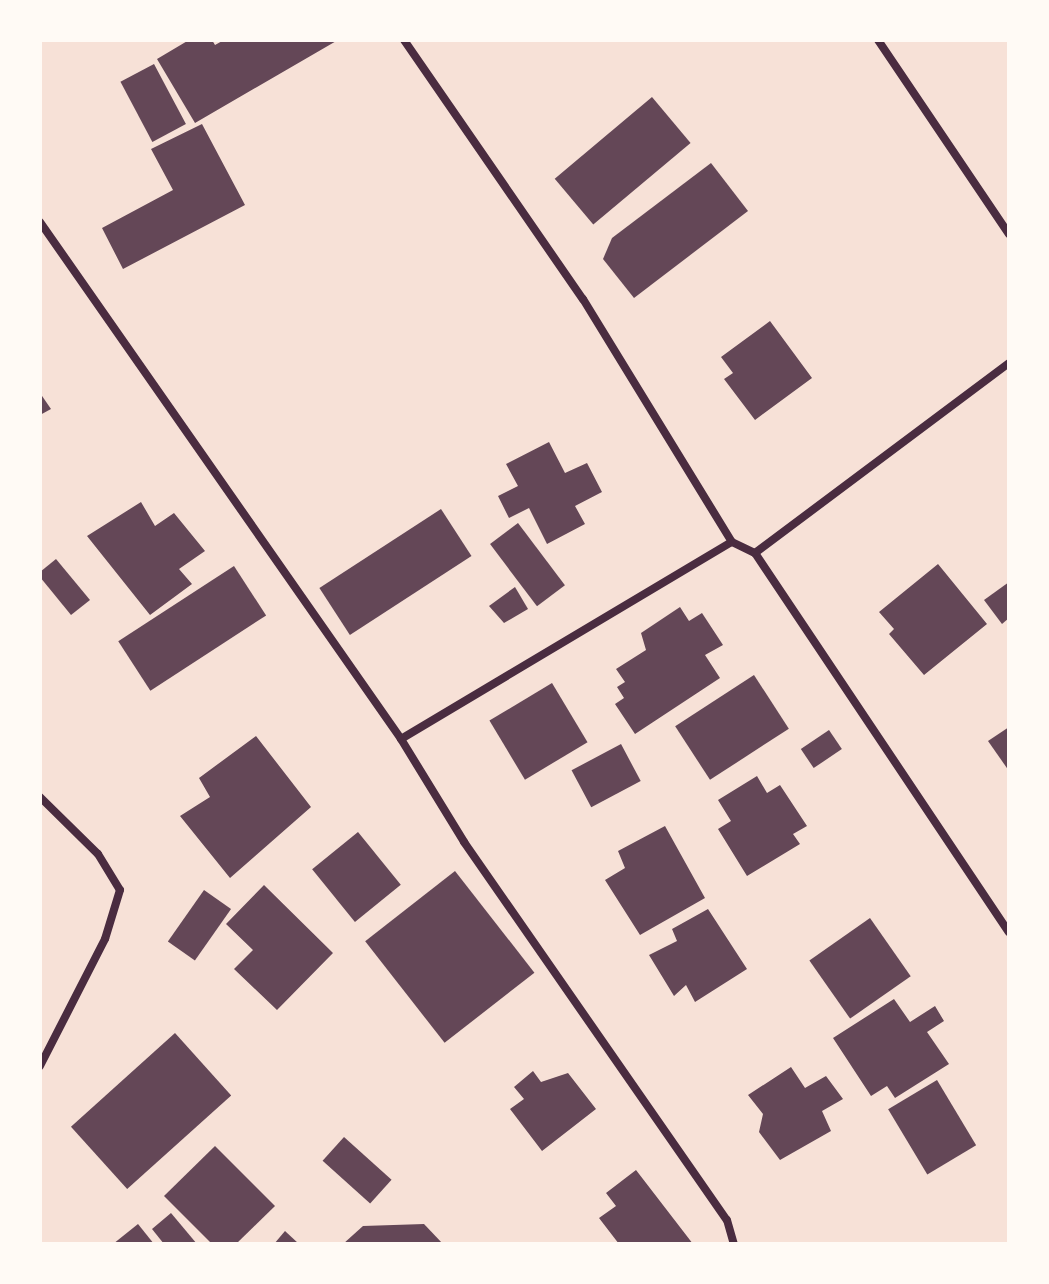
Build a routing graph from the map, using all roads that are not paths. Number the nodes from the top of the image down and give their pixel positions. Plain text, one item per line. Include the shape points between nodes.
1 (404, 40) edge
2 (878, 40) edge
3 (40, 222) edge
4 (1009, 234) edge
5 (1009, 363) edge
6 (732, 542) junction
7 (755, 553) junction
8 (401, 739) junction
9 (40, 797) edge
10 (1009, 932) edge
11 (40, 1066) edge
12 (734, 1244) edge

1 - 6 street via 583,299
2 - 4 street
3 - 8 street
5 - 7 street
6 - 7 street
6 - 8 street
7 - 10 street
8 - 12 street via 464,842 727,1220
9 - 11 street via 98,854 120,890 105,939

